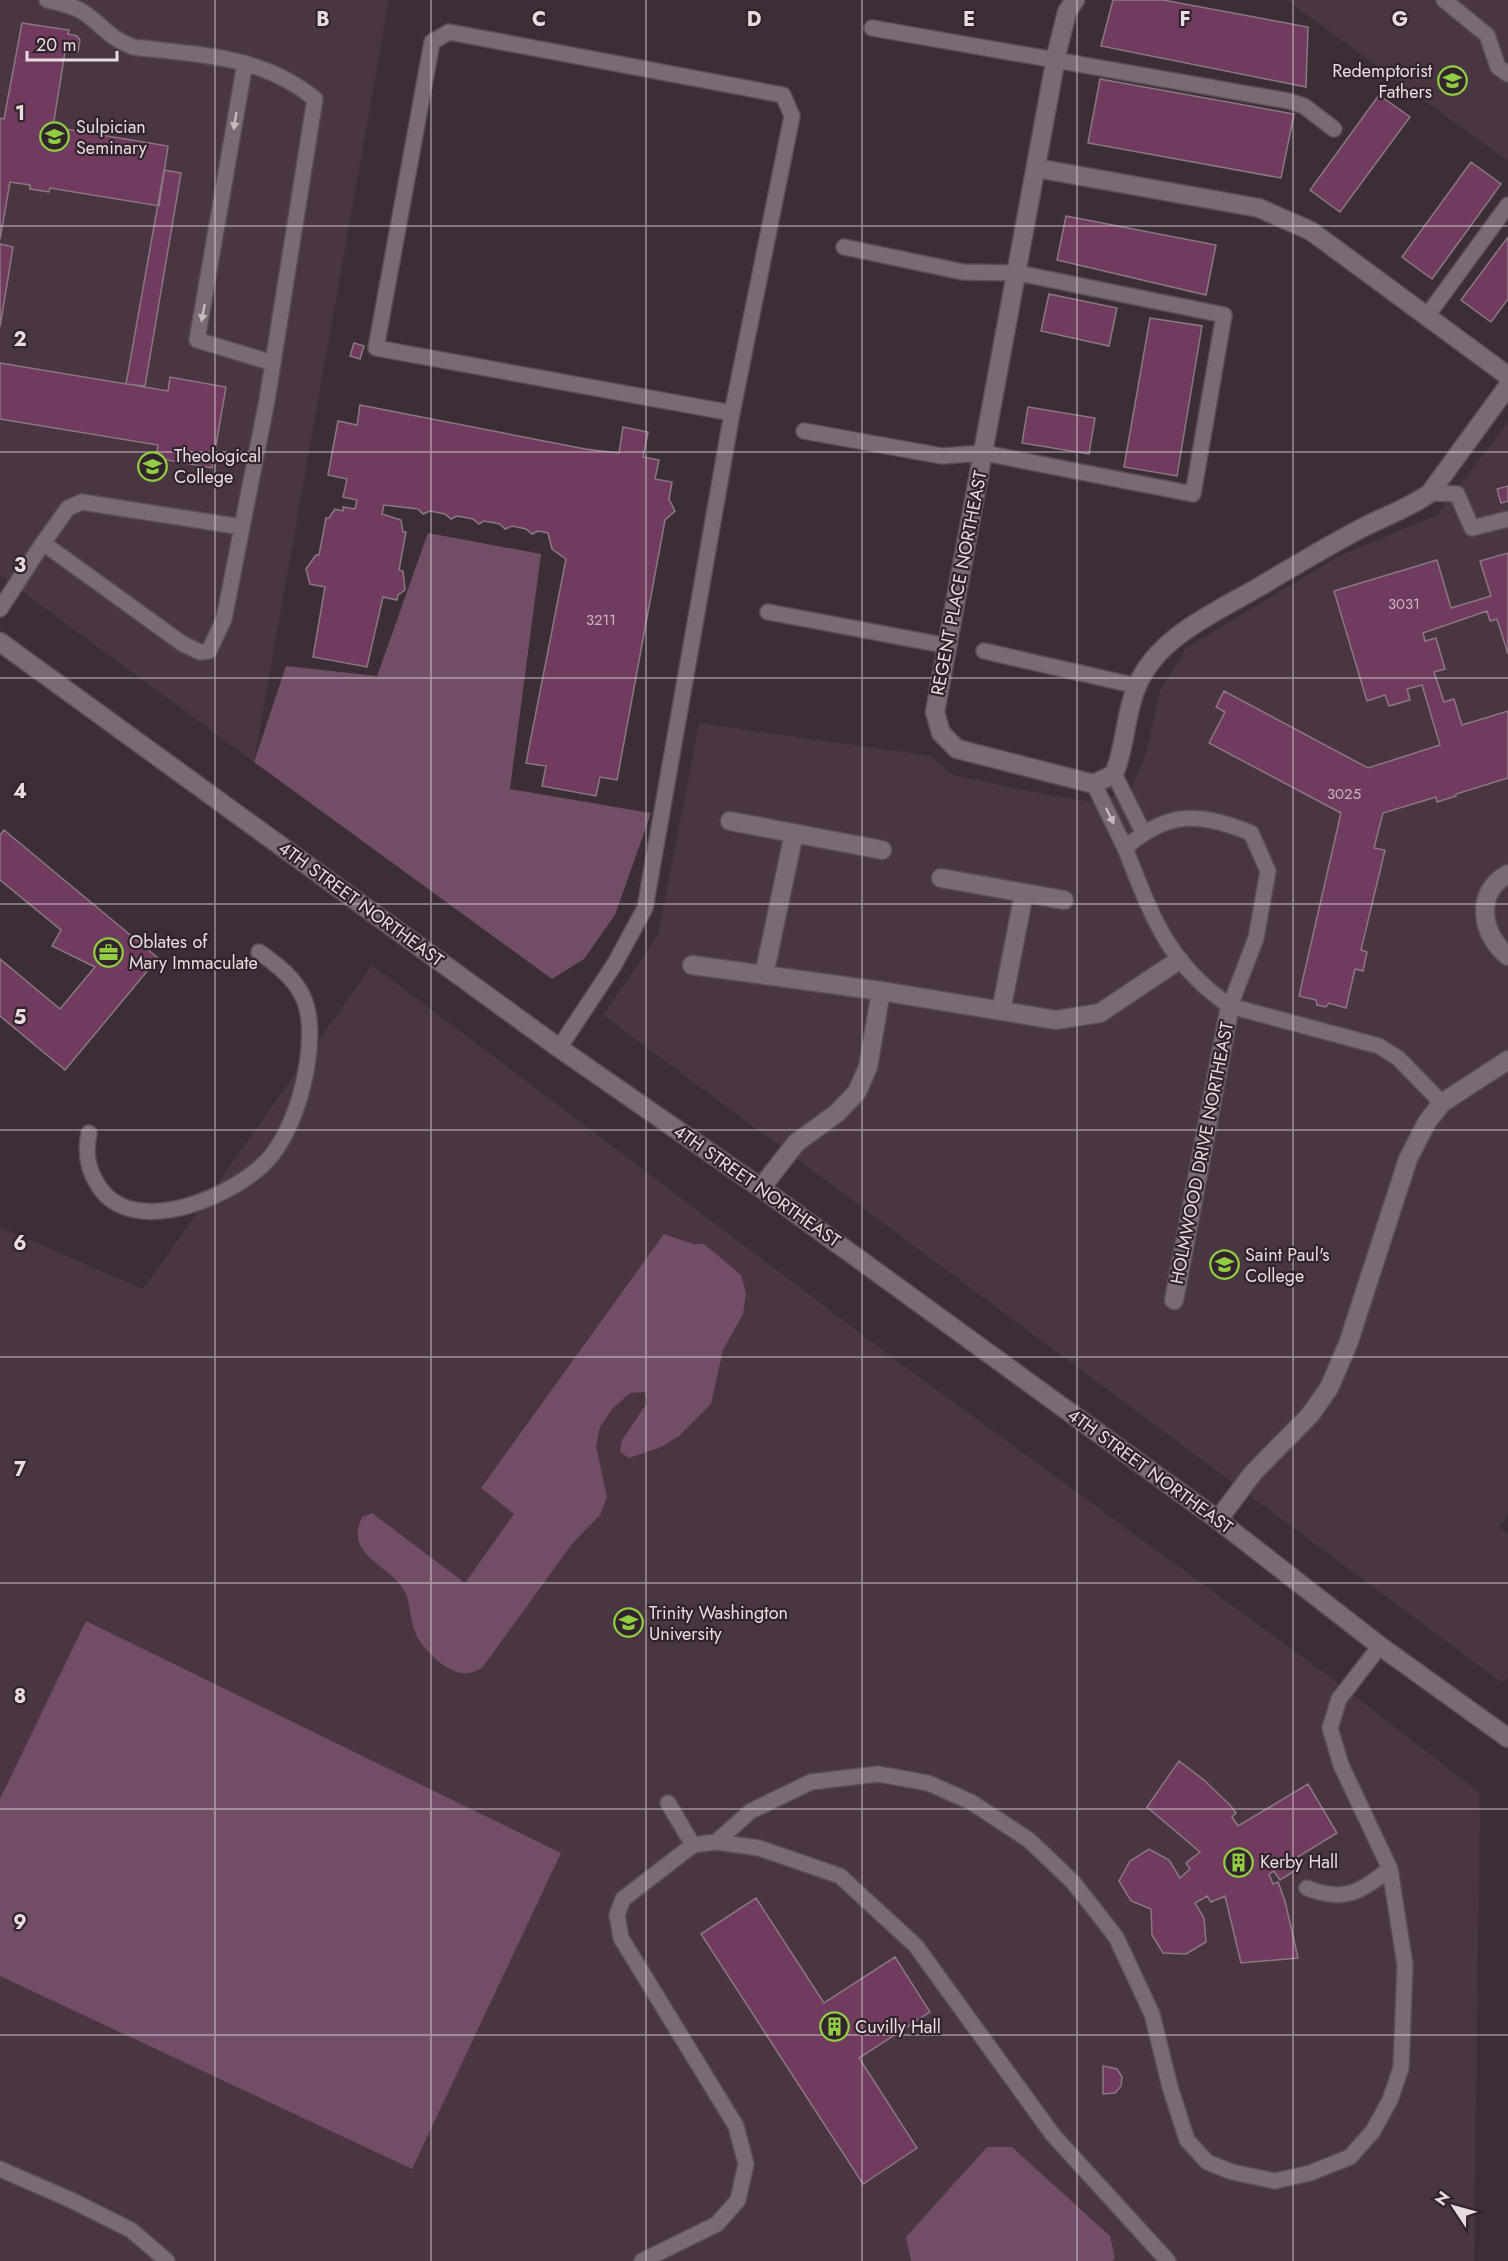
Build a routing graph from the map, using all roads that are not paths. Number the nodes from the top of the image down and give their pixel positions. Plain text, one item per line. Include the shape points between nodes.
1 (47, 0) edge
2 (1075, 0) edge
3 (1444, 0) edge
4 (872, 28) dead end
5 (1055, 60) junction
6 (245, 63) junction
7 (1508, 74) edge
8 (1334, 129) dead end
9 (1036, 168) junction
10 (1508, 206) edge
11 (844, 247) dead end
12 (1018, 273) junction
13 (1427, 316) junction
14 (273, 363) junction
15 (1508, 375) edge
16 (1508, 386) edge
17 (732, 413) junction
18 (804, 431) dead end
19 (984, 453) junction
20 (1431, 493) junction
21 (1508, 519) edge
22 (242, 527) junction
23 (44, 543) junction
24 (0, 609) edge
25 (768, 612) dead end
26 (0, 642) edge
27 (948, 646) junction
28 (984, 651) dead end
29 (1137, 686) junction
30 (1114, 774) junction
31 (1094, 784) junction
32 (730, 821) dead end
33 (1143, 832) junction
34 (794, 833) junction
35 (1125, 848) junction
36 (882, 850) dead end
37 (1508, 874) edge
38 (941, 878) dead end
39 (1024, 892) junction
40 (1064, 900) dead end
41 (259, 952) dead end
42 (1508, 956) edge
43 (1179, 960) junction
44 (692, 965) dead end
45 (764, 975) junction
46 (881, 991) junction
47 (1230, 1006) junction
48 (1001, 1011) junction
49 (559, 1048) junction
50 (1508, 1060) edge
51 (1442, 1103) junction
52 (89, 1133) dead end
53 (761, 1188) junction
54 (1174, 1300) dead end
55 (1218, 1520) junction
56 (1380, 1646) junction
57 (1508, 1738) edge
58 (668, 1803) dead end
59 (716, 1842) junction
60 (693, 1845) junction
61 (1390, 1869) junction
62 (1307, 1888) dead end
63 (0, 2169) edge
64 (167, 2261) edge
65 (642, 2261) edge
66 (1168, 2261) edge

1 - 6 lane via 72,6 115,40 132,47
2 - 5 street, REGENT PLACE NORTHEAST via 1067,12
3 - 7 lane via 1487,35 1498,68
4 - 5 lane
5 - 8 lane via 1289,101 1304,106
5 - 9 street, REGENT PLACE NORTHEAST
6 - 14 lane via 276,72 315,99
6 -> 14 lane via 197,340
9 - 12 street, REGENT PLACE NORTHEAST
9 - 13 street via 1259,208 1311,231
10 - 13 lane
11 - 12 lane via 963,272
12 - 19 street, REGENT PLACE NORTHEAST
12 - 19 lane via 1224,315 1193,494
13 - 15 street
14 - 22 lane
16 - 20 street
17 - 17 lane via 376,348 432,42 449,32 783,94 792,116
17 - 49 lane via 645,908 614,965
18 - 19 lane via 942,456
19 - 27 street, REGENT PLACE NORTHEAST
20 - 21 lane via 1457,494 1472,528
20 - 29 street via 1316,553 1186,630 1156,656
22 - 23 lane via 82,502 68,507
22 - 23 lane via 224,619 209,651 200,652 183,644
23 - 24 lane
25 - 27 lane
26 - 49 street, 4TH STREET NORTHEAST
27 - 31 street, REGENT PLACE NORTHEAST via 935,712 940,733 957,749
28 - 29 lane
29 - 30 street
30 - 31 street
30 - 33 lane
31 -> 35 lane
32 - 34 street
33 - 35 lane
33 - 47 lane via 1183,817 1218,820 1251,833 1268,871 1256,938
34 - 36 street
34 - 45 street
35 - 43 lane via 1159,930
37 - 42 street via 1492,888 1484,918 1496,946
38 - 39 street
39 - 40 street
39 - 48 street
41 - 52 lane via 298,986 310,1014 307,1067 291,1121 271,1157 220,1192 159,1213 141,1212 125,1208 102,1191 87,1160
43 - 47 lane via 1203,987
43 - 48 street via 1100,1013 1056,1020
44 - 45 street
45 - 46 street
46 - 48 street
46 - 53 street via 868,1067 857,1092 837,1113 795,1143
47 - 51 lane via 1379,1046 1398,1058
47 - 54 street, HOLMWOOD DRIVE NORTHEAST
49 - 53 street, 4TH STREET NORTHEAST
50 - 51 street
51 - 55 street via 1408,1159 1348,1344 1329,1388 1310,1415 1253,1473
53 - 55 street, 4TH STREET NORTHEAST
55 - 56 street, 4TH STREET NORTHEAST
56 - 57 street, 4TH STREET NORTHEAST
56 - 61 lane via 1340,1699 1330,1728 1341,1765
58 - 60 lane
59 - 60 lane
59 - 61 lane via 751,1811 812,1782 878,1774 928,1783 971,1802 1029,1840 1073,1882 1116,1937 1152,2014 1187,2140 1207,2162 1275,2181 1310,2173 1350,2157 1373,2131 1390,2100 1401,2068 1405,1965
59 - 66 lane via 759,1848 840,1876 916,1946 1053,2135
60 - 65 lane via 623,1899 617,1915 621,1938 736,2126 747,2164 738,2200 717,2224
61 - 62 lane via 1357,1893 1328,1896
63 - 64 lane via 131,2230

